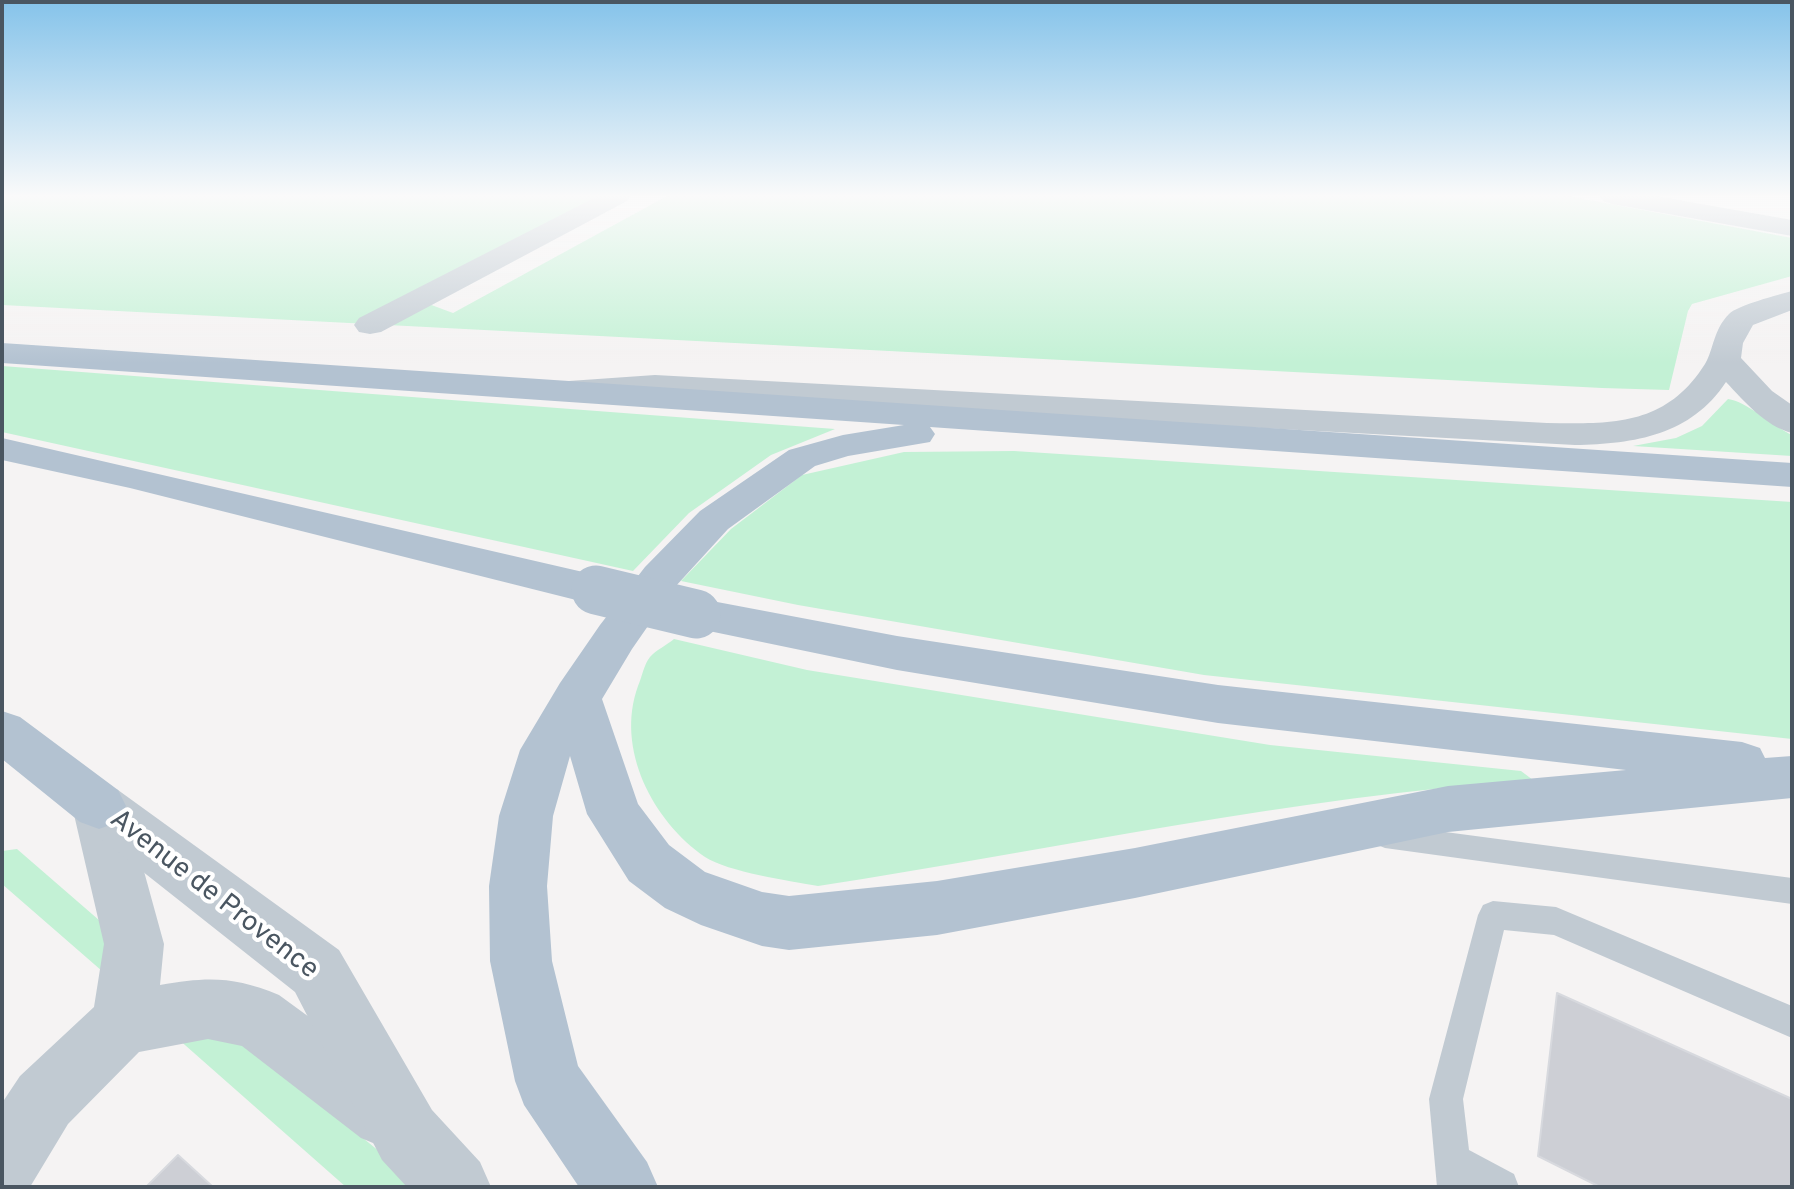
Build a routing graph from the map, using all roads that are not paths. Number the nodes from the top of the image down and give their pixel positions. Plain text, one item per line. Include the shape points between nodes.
1 (511, 251) edge
2 (1792, 300) edge
3 (370, 325) dead end
4 (2, 353) edge
5 (1725, 360) junction
6 (507, 390) junction
7 (1003, 422) junction
8 (1792, 422) edge
9 (2, 449) edge
10 (1792, 475) edge
11 (577, 696) junction
12 (2, 731) edge
13 (1792, 769) edge
14 (1792, 777) edge
15 (99, 806) junction
16 (1343, 831) junction
17 (1792, 891) edge
18 (1792, 1022) edge
19 (123, 1023) junction
20 (407, 1135) junction
21 (2, 1166) edge
22 (1453, 1174) edge
23 (455, 1187) edge
24 (622, 1187) edge
25 (1501, 1187) edge

1 - 3 street
2 - 5 street via 1741,319
4 - 6 main road
5 - 6 street via 1699,397 1669,420 1620,435 655,385
5 - 8 street via 1760,398
6 - 7 main road
7 - 10 main road
7 - 11 main road via 843,446 802,458 714,520 674,560
9 - 13 main road, bridge via 696,614 897,653 1218,704
11 - 16 main road via 614,814 649,863 685,890 762,919 789,923 937,908
11 - 24 main road via 546,750 526,816 518,886 521,961 548,1081
12 - 15 main road
14 - 16 main road via 1448,809
15 - 19 street via 134,944
15 - 20 street, Avenue de Provence via 317,971
16 - 17 lane
18 - 22 lane via 1556,921 1493,915 1446,1099
19 - 20 street via 208,1008 256,1017 371,1101
19 - 21 street via 44,1100
20 - 23 street, Avenue de Provence
22 - 25 lane

